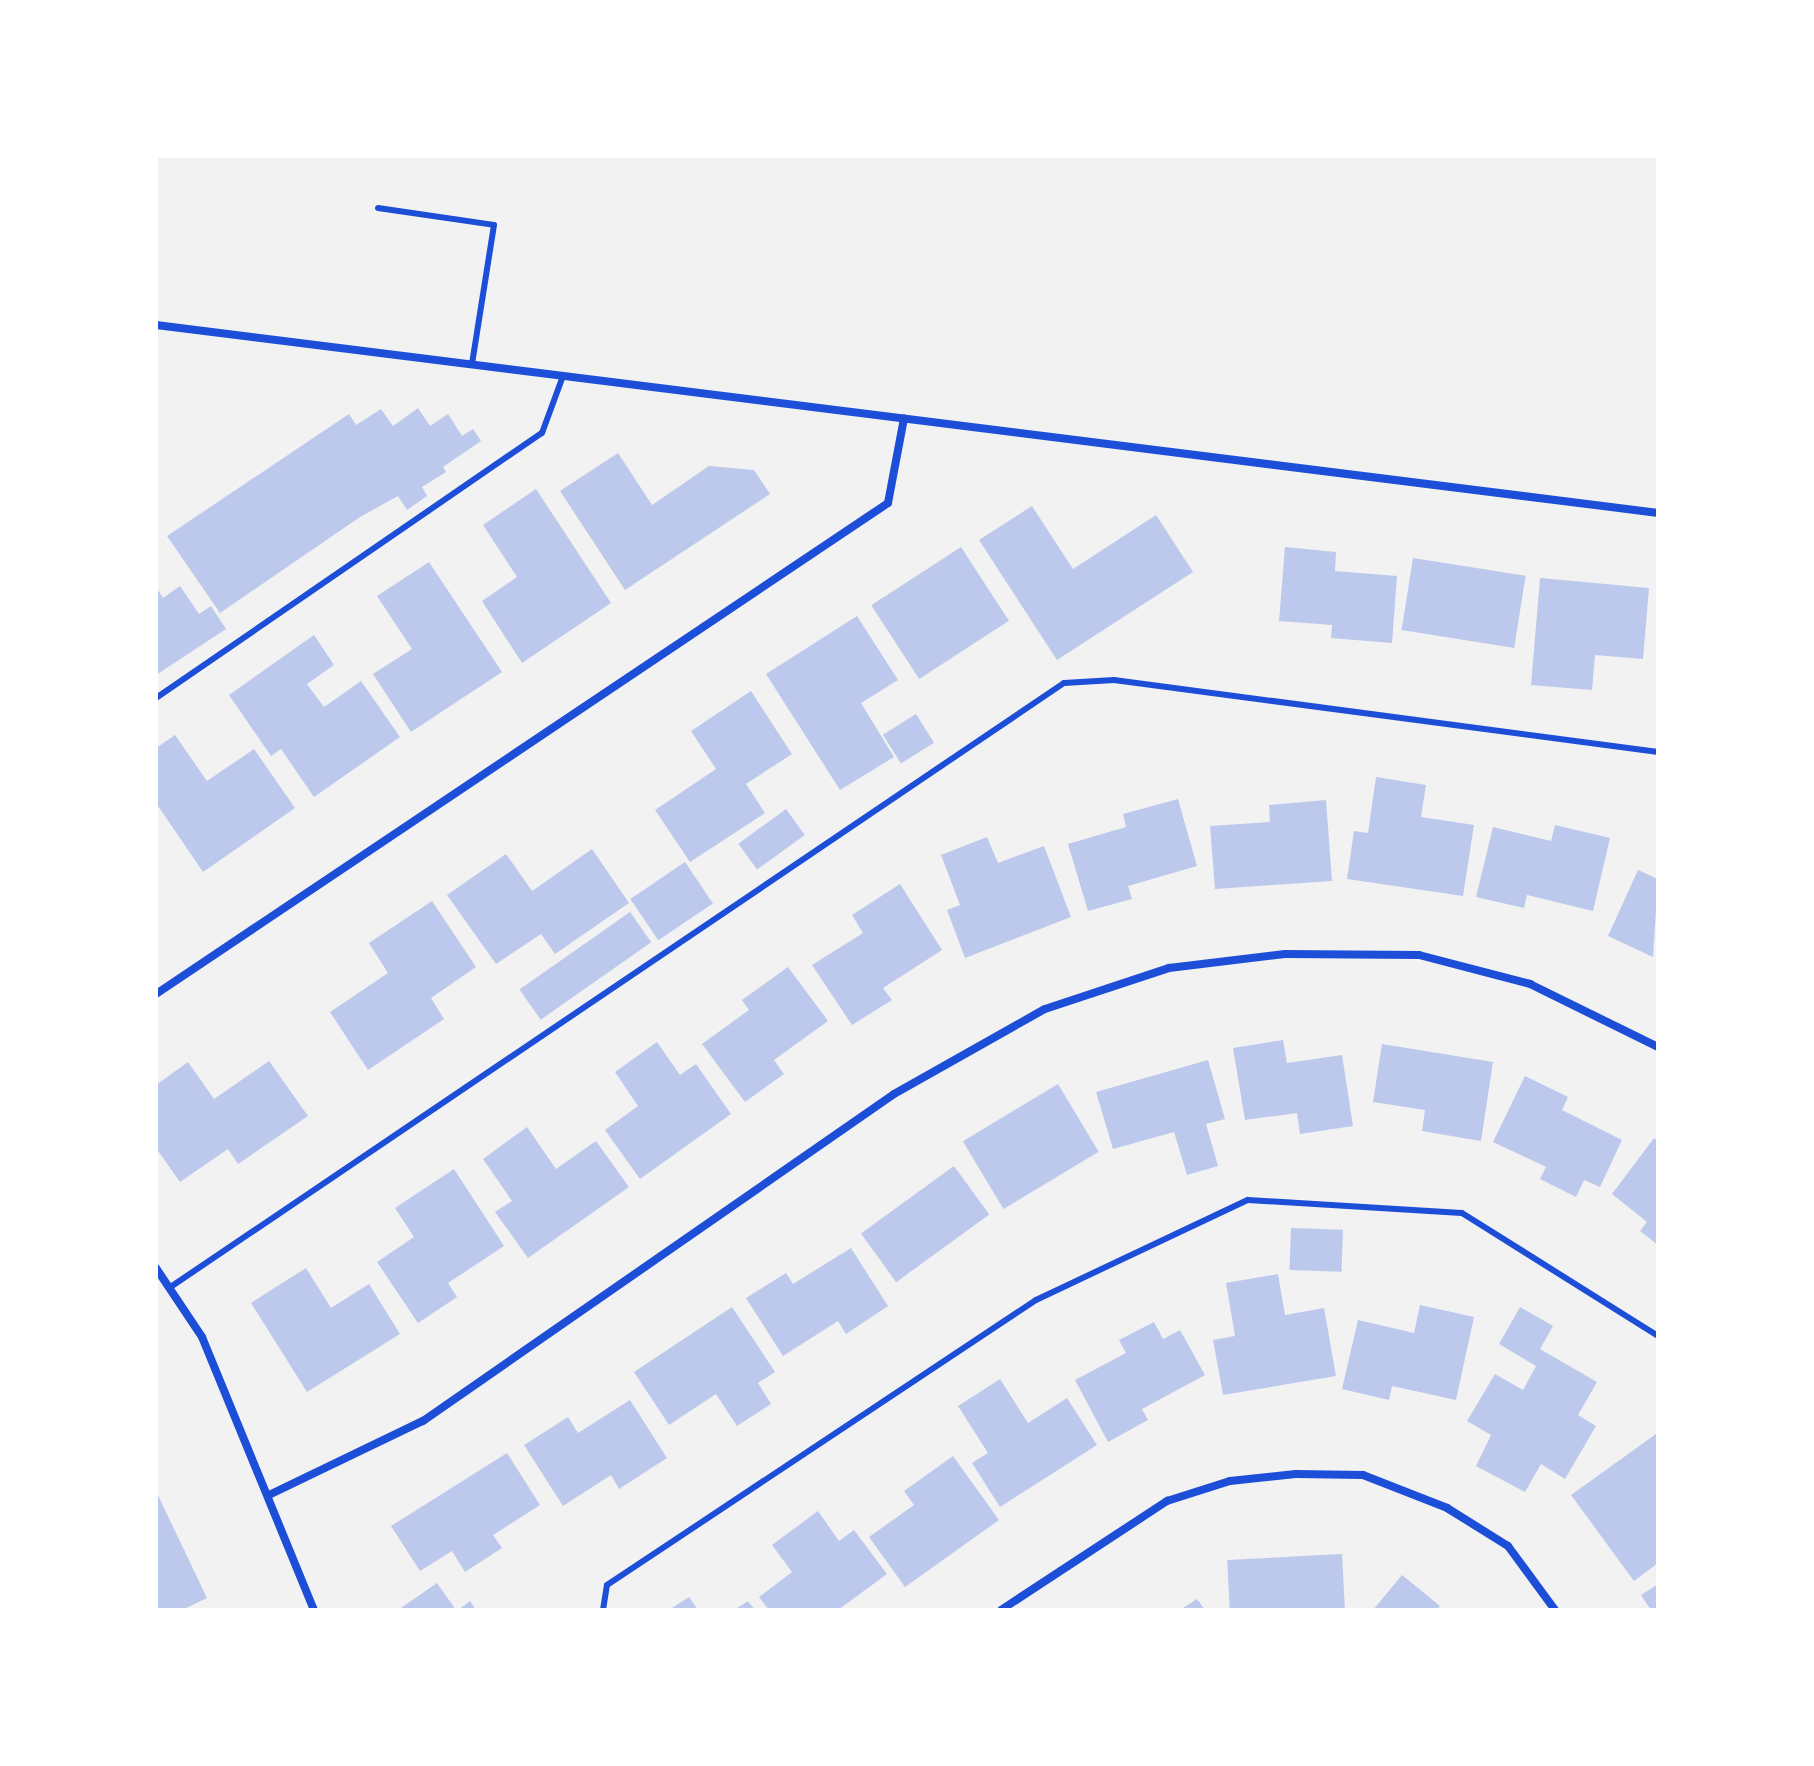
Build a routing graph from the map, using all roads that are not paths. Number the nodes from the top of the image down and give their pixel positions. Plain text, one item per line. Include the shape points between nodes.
1 (378, 208) dead end
2 (156, 325) edge
3 (472, 364) junction
4 (563, 376) junction
5 (904, 418) junction
6 (1658, 513) edge
7 (156, 698) edge
8 (1658, 752) edge
9 (156, 994) edge
10 (1658, 1047) edge
11 (156, 1268) edge
12 (169, 1288) junction
13 (1658, 1336) edge
14 (271, 1494) junction
15 (314, 1610) edge
16 (603, 1610) edge
17 (1001, 1610) edge
18 (1555, 1610) edge

1 - 3 lane via 494,225
2 - 3 street
3 - 4 street
4 - 5 street
4 - 7 lane via 542,433
5 - 6 street
5 - 9 street via 888,503
8 - 12 lane via 1114,680 1064,683
10 - 14 street via 1530,984 1419,955 1285,954 1169,968 1045,1009 894,1094 423,1421
11 - 12 street
12 - 14 street via 202,1337
13 - 16 lane via 1462,1213 1248,1200 1036,1300 607,1585
14 - 15 street
17 - 18 street via 1167,1501 1230,1481 1363,1475 1447,1508 1508,1546

